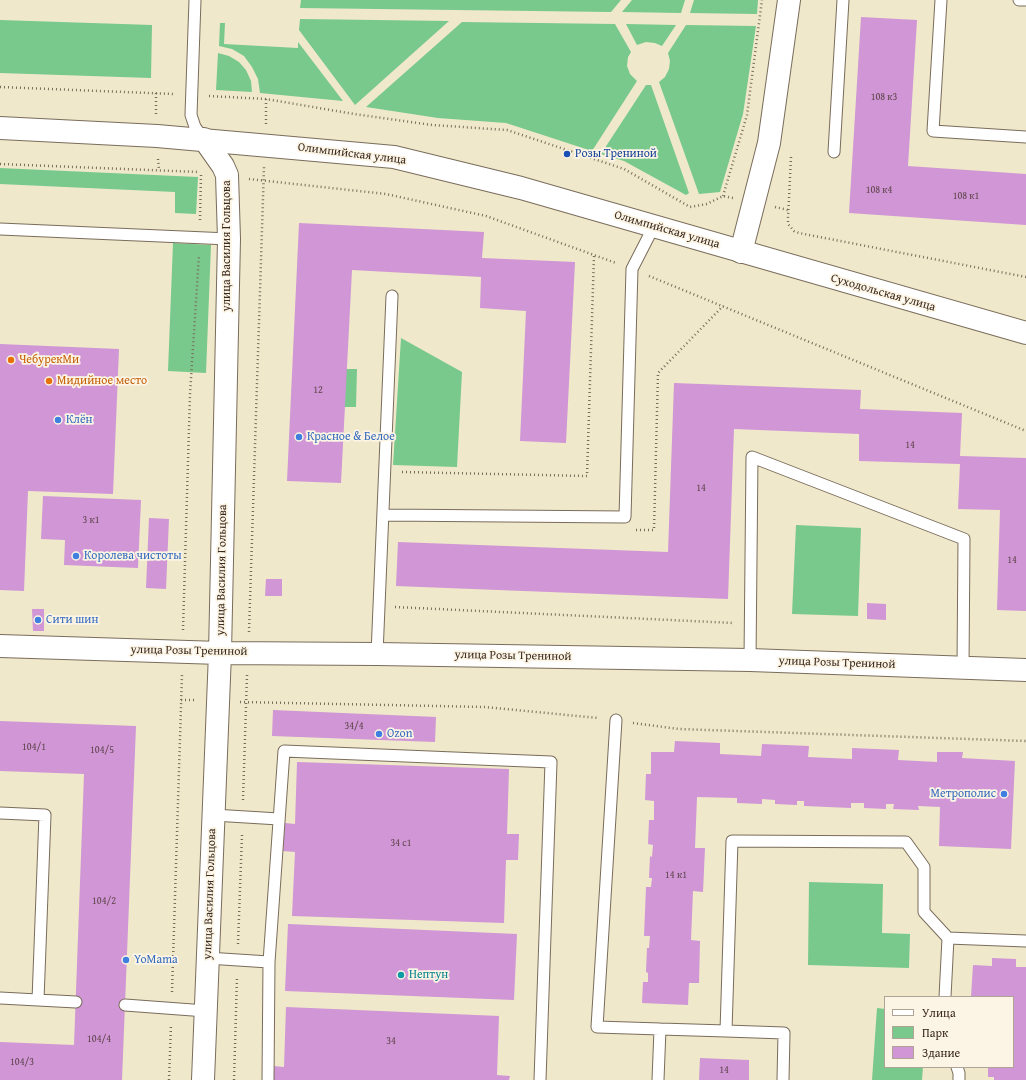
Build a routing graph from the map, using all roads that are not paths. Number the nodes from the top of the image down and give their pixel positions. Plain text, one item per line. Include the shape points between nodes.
1 (195, 0) edge
2 (789, 0) edge
3 (843, 0) edge
4 (941, 0) edge
5 (1019, 0) edge
6 (1026, 0) edge
7 (0, 128) edge
8 (1026, 136) edge
9 (204, 139) junction
10 (834, 152) dead end
11 (654, 226) junction
12 (0, 229) edge
13 (229, 239) junction
14 (741, 252) junction
15 (392, 296) dead end
16 (1026, 333) edge
17 (384, 515) junction
18 (0, 646) edge
19 (220, 653) junction
20 (377, 654) junction
21 (750, 660) junction
22 (963, 667) junction
23 (1026, 670) edge
24 (616, 720) dead end
25 (0, 813) edge
26 (213, 815) junction
27 (279, 819) junction
28 (948, 938) junction
29 (1026, 941) edge
30 (207, 958) junction
31 (269, 962) junction
32 (945, 996) edge
33 (0, 998) edge
34 (38, 1000) junction
35 (76, 1002) dead end
36 (125, 1005) dead end
37 (206, 1011) junction
38 (660, 1029) junction
39 (726, 1031) junction
40 (957, 1068) edge
41 (203, 1080) edge
42 (268, 1080) edge
43 (540, 1080) edge
44 (658, 1080) edge
45 (782, 1080) edge
46 (959, 1080) edge

1 - 9 lane via 191,115 195,127
2 - 14 street via 769,144
3 - 10 lane
4 - 8 lane via 933,131
5 - 6 lane
7 - 9 street, Олимпийская улица
9 - 11 street, Олимпийская улица via 394,157 521,188
9 - 13 street, улица Василия Гольцова via 227,175
11 - 14 street, Олимпийская улица
11 - 17 lane via 632,269 625,517
12 - 13 lane
13 - 19 street, улица Василия Гольцова
14 - 16 street, Суходольская улица
15 - 17 lane
17 - 20 lane
18 - 19 street, улица Розы Трениной
19 - 20 street, улица Розы Трениной
19 - 26 street, улица Василия Гольцова
20 - 21 street, улица Розы Трениной
21 - 22 street, улица Розы Трениной
21 - 22 lane via 752,457 964,539
22 - 23 street, улица Розы Трениной
24 - 38 lane via 597,1027
25 - 34 lane via 45,815
26 - 27 lane
26 - 30 street, улица Василия Гольцова
27 - 31 lane
27 - 43 lane via 284,751 550,762
28 - 29 lane
28 - 32 lane
28 - 39 lane via 924,912 924,867 906,842 732,841
30 - 31 lane
30 - 37 street, улица Василия Гольцова
31 - 42 lane
33 - 34 lane
34 - 35 lane
36 - 37 lane
37 - 41 street, улица Василия Гольцова
38 - 39 lane
38 - 44 lane
39 - 45 lane via 784,1033
40 - 46 lane

